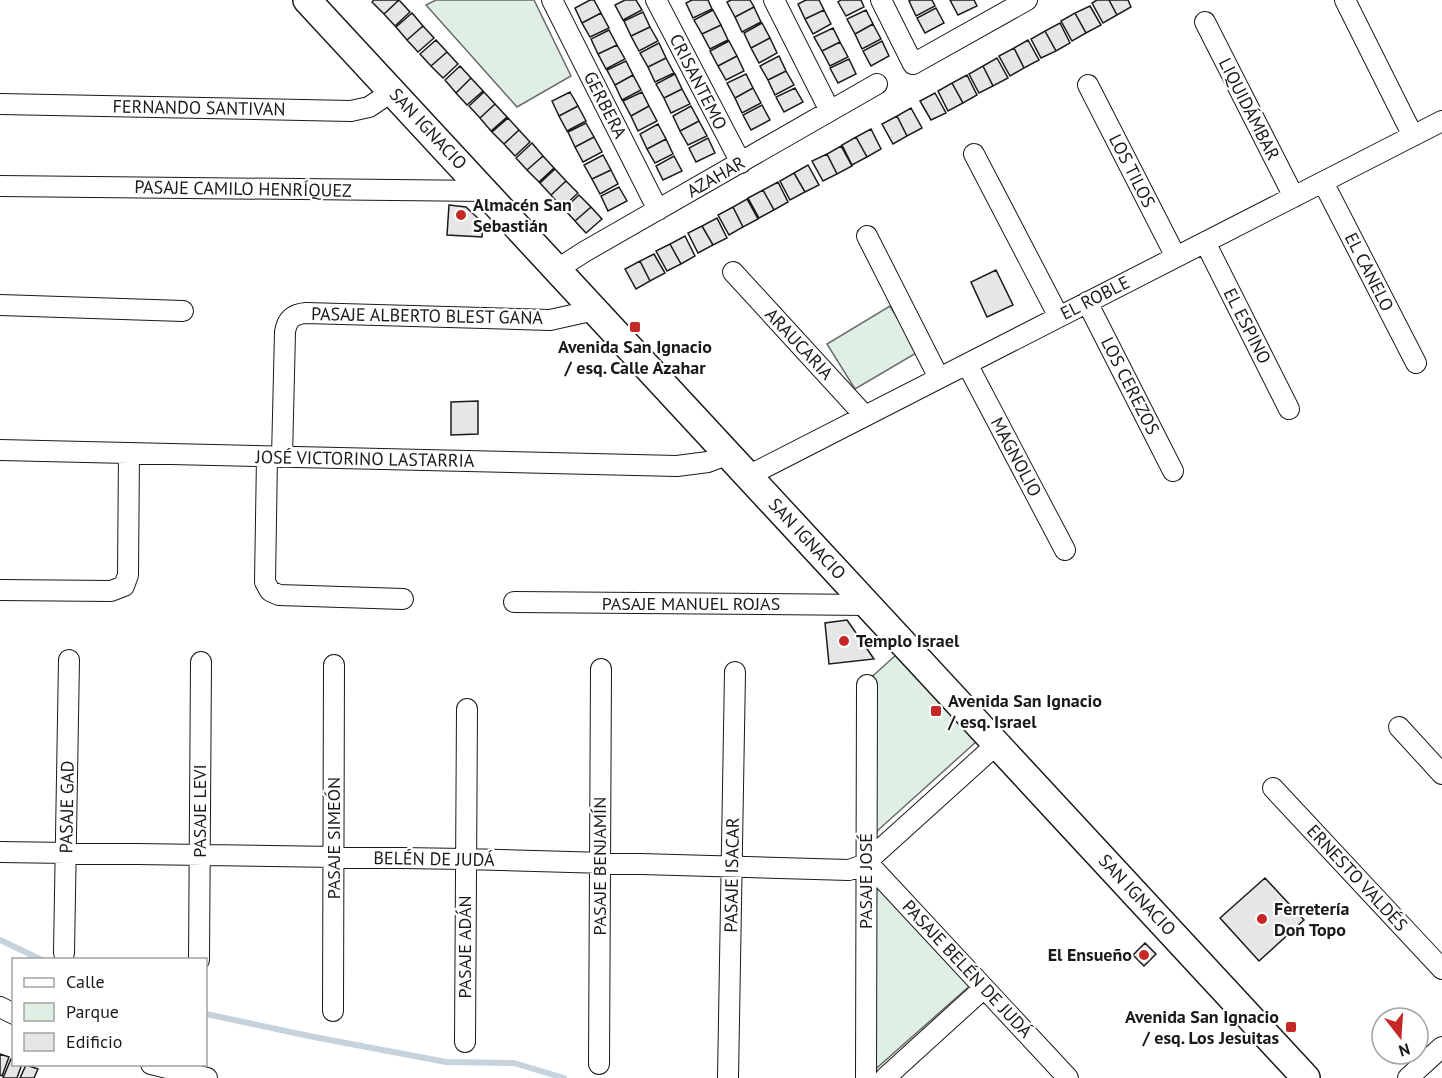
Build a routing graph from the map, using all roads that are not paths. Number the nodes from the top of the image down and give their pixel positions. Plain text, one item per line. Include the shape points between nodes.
1 (552, 0) edge
2 (656, 0) edge
3 (774, 0) edge
4 (881, 0) edge
5 (1027, 0) edge
6 (1345, 0) edge
7 (311, 1) edge
8 (997, 7) edge
9 (1205, 22) dead end
10 (877, 84) dead end
11 (1088, 85) dead end
12 (393, 91) junction
13 (0, 104) edge
14 (830, 111) junction
15 (1442, 121) edge
16 (1413, 136) junction
17 (974, 154) dead end
18 (741, 163) junction
19 (1323, 182) junction
20 (0, 186) edge
21 (486, 191) junction
22 (1294, 196) junction
23 (658, 210) junction
24 (867, 236) dead end
25 (1205, 242) junction
26 (1176, 257) junction
27 (556, 270) junction
28 (734, 272) dead end
29 (1087, 302) junction
30 (0, 305) edge
31 (595, 310) junction
32 (183, 311) dead end
33 (1059, 317) junction
34 (1416, 363) dead end
35 (967, 364) junction
36 (939, 378) junction
37 (1289, 409) dead end
38 (866, 416) junction
39 (0, 450) edge
40 (129, 453) junction
41 (729, 454) junction
42 (274, 457) junction
43 (1173, 471) dead end
44 (748, 476) junction
45 (1065, 550) dead end
46 (0, 590) edge
47 (403, 599) dead end
48 (514, 602) dead end
49 (868, 605) junction
50 (69, 660) dead end
51 (201, 662) dead end
52 (334, 665) dead end
53 (601, 669) dead end
54 (735, 672) dead end
55 (867, 685) dead end
56 (467, 709) dead end
57 (1399, 727) dead end
58 (997, 744) junction
59 (1442, 774) edge
60 (1273, 788) dead end
61 (0, 852) edge
62 (66, 854) junction
63 (200, 856) junction
64 (334, 858) junction
65 (466, 859) junction
66 (866, 861) junction
67 (600, 863) junction
68 (732, 865) junction
69 (64, 953) dead end
70 (199, 958) edge
71 (1442, 969) edge
72 (984, 988) junction
73 (333, 1011) dead end
74 (465, 1042) dead end
75 (1442, 1047) edge
76 (599, 1064) dead end
77 (155, 1066) edge
78 (202, 1078) edge
79 (728, 1078) edge
80 (866, 1078) edge
81 (885, 1078) edge
82 (1068, 1078) edge
83 (1306, 1078) edge
84 (1407, 1078) edge

1 - 23 street, GERBERA
2 - 18 street, CRISANTEMO
3 - 14 street
4 - 8 street via 913,64
5 - 8 street
6 - 16 street
7 - 12 main road, SAN IGNACIO
9 - 22 street, LIQUIDÁMBAR
10 - 14 street, AZAHAR
11 - 26 street, LOS TILOS
12 - 13 street, FERNANDO SANTIVAN via 369,107 351,111
12 - 21 main road, SAN IGNACIO
14 - 18 street, AZAHAR
15 - 16 street, EL ROBLE
16 - 19 street, EL ROBLE
17 - 33 street
18 - 23 street, AZAHAR
19 - 22 street, EL ROBLE
19 - 34 street, EL CANELO
20 - 21 street, PASAJE CAMILO HENRÍQUEZ
21 - 27 main road, SAN IGNACIO
22 - 25 street, EL ROBLE
23 - 27 street, AZAHAR
24 - 36 street
25 - 26 street, EL ROBLE
25 - 37 street, EL ESPINO
26 - 29 street, EL ROBLE
27 - 31 main road, SAN IGNACIO
28 - 38 street, ARAUCARIA
29 - 33 street, EL ROBLE
29 - 43 street, LOS CEREZOS
30 - 32 street
31 - 41 main road, SAN IGNACIO
31 - 42 street, PASAJE ALBERTO BLEST GANA via 550,320 295,315 286,324
33 - 35 street, EL ROBLE
35 - 36 street, EL ROBLE
35 - 45 street, MAGNOLIO
36 - 38 street, EL ROBLE
38 - 44 street, EL ROBLE
39 - 40 street, JOSÉ VICTORINO LASTARRIA
40 - 42 street, JOSÉ VICTORINO LASTARRIA
40 - 46 street via 128,575 124,586 111,591
41 - 42 street, JOSÉ VICTORINO LASTARRIA via 708,462 677,466
41 - 44 main road, SAN IGNACIO
42 - 47 street via 266,582 270,591 279,595
44 - 49 main road, SAN IGNACIO
48 - 49 street, PASAJE MANUEL ROJAS
49 - 58 main road, SAN IGNACIO
50 - 62 street, PASAJE GAD
51 - 63 street, PASAJE LEVI
52 - 64 street, PASAJE SIMEÓN
53 - 67 street, PASAJE BENJAMÍN
54 - 68 street, PASAJE ISACAR
55 - 66 street, PASAJE JOSÉ
56 - 65 street, PASAJE ADÁN
57 - 59 street
58 - 66 street
58 - 83 main road, SAN IGNACIO
60 - 71 street, ERNESTO VALDÉS
61 - 62 street, BELÉN DE JUDÁ
62 - 63 street, BELÉN DE JUDÁ
62 - 69 street, PASAJE GAD
63 - 64 street, BELÉN DE JUDÁ
63 - 70 street, PASAJE LEVI
64 - 65 street, BELÉN DE JUDÁ
64 - 73 street, PASAJE SIMEÓN
65 - 67 street, BELÉN DE JUDÁ
65 - 74 street, PASAJE ADÁN
66 - 68 street, BELÉN DE JUDÁ via 857,868 841,870
66 - 72 street, PASAJE BELÉN DE JUDÁ
66 - 80 street, PASAJE JOSÉ
67 - 68 street, BELÉN DE JUDÁ
67 - 76 street, PASAJE BENJAMÍN
68 - 79 street, PASAJE ISACAR
72 - 81 street
72 - 82 street, PASAJE BELÉN DE JUDÁ
75 - 84 street
77 - 78 street

